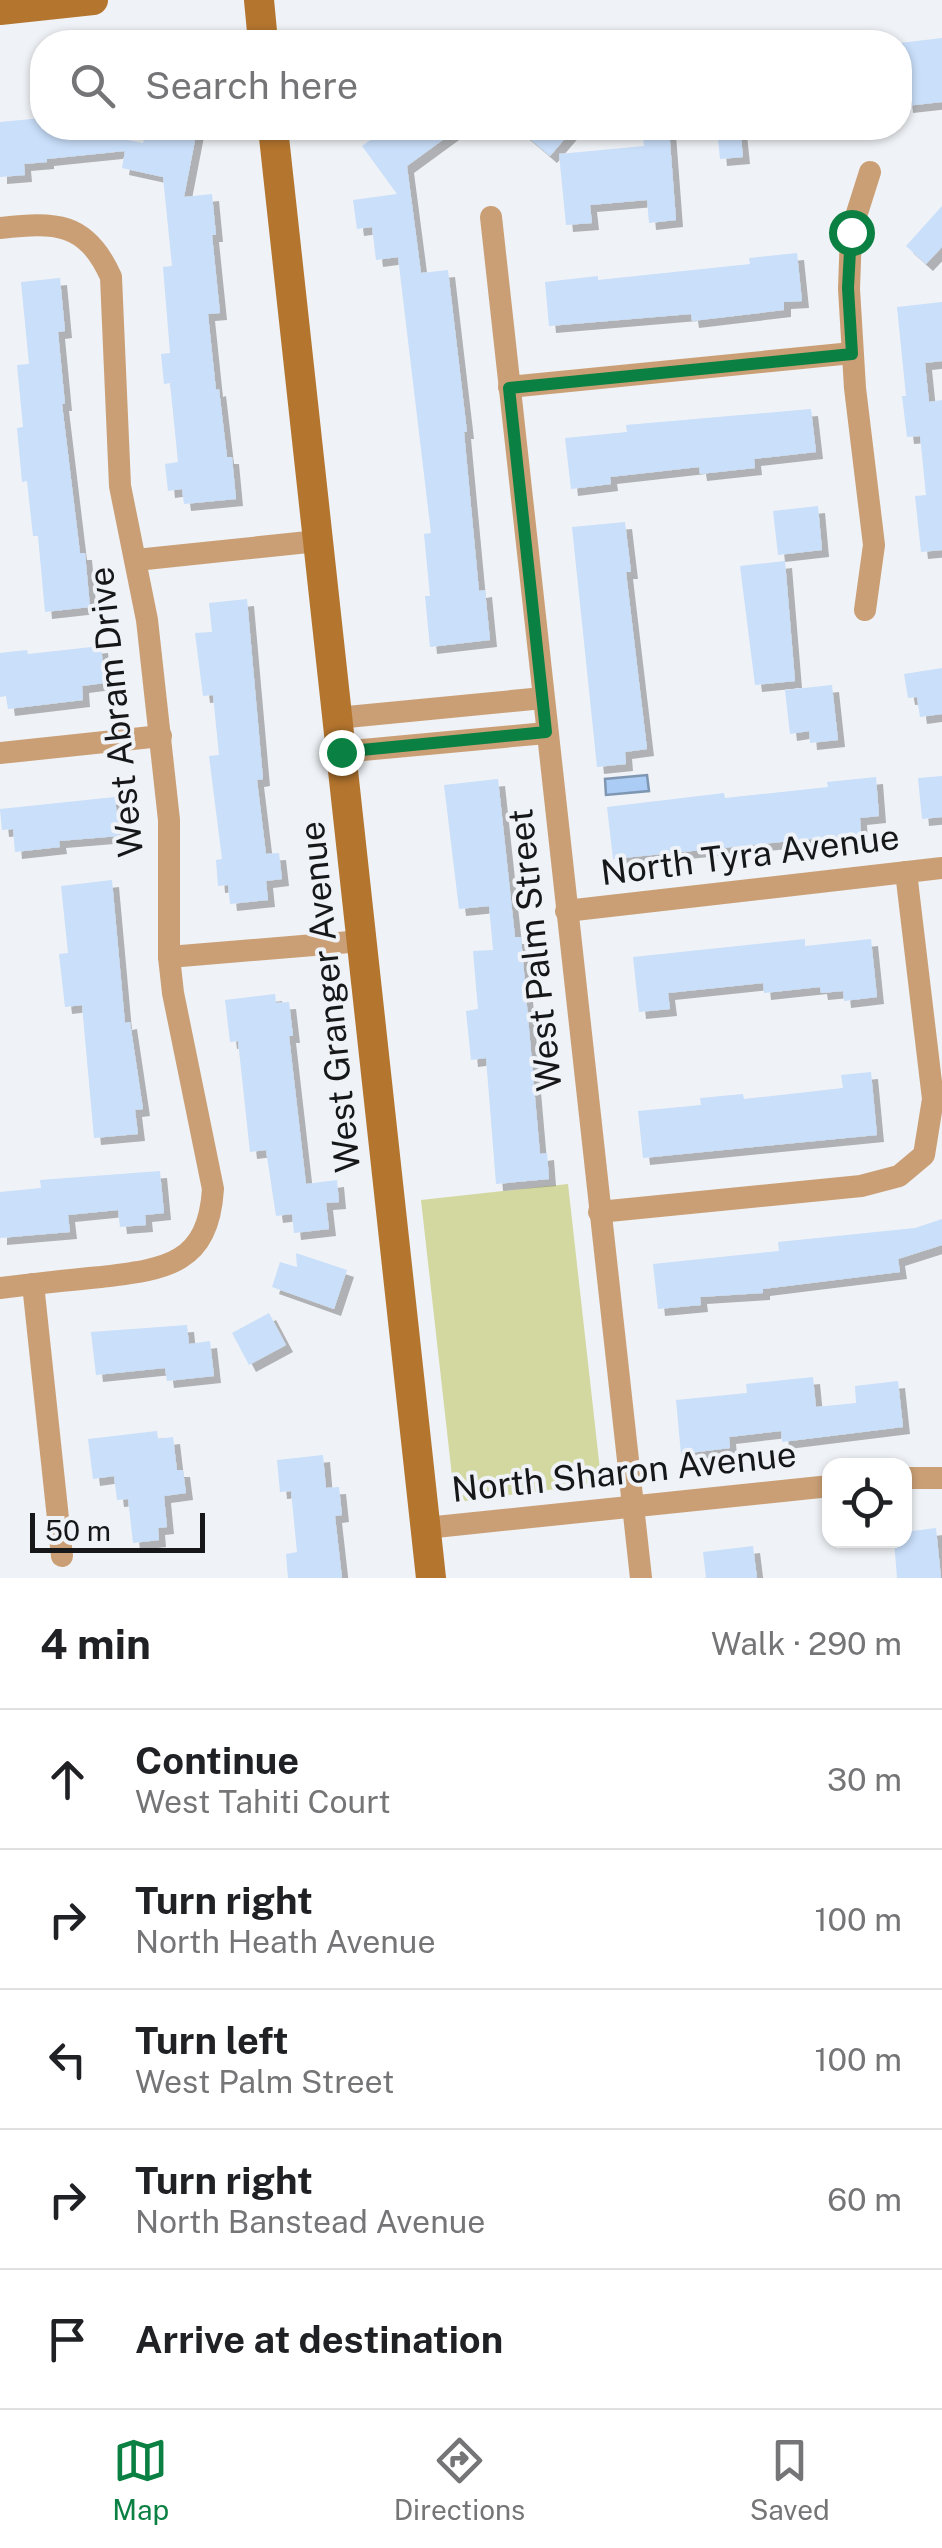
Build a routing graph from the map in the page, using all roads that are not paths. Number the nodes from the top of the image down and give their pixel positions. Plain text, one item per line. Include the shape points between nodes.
1 (94, 0) edge
2 (259, 0) edge
3 (0, 10) edge
4 (263, 30) edge
5 (274, 140) edge
6 (870, 172) dead end
7 (490, 217) dead end
8 (0, 228) edge
9 (852, 354) junction
10 (509, 388) junction
11 (318, 541) junction
12 (136, 560) junction
13 (865, 610) dead end
14 (542, 698) junction
15 (337, 718) junction
16 (546, 732) junction
17 (160, 736) junction
18 (341, 752) junction
19 (0, 753) edge
20 (942, 868) edge
21 (906, 872) junction
22 (566, 911) junction
23 (362, 941) junction
24 (169, 957) junction
25 (598, 1212) junction
26 (33, 1284) junction
27 (0, 1288) edge
28 (912, 1478) edge
29 (942, 1478) edge
30 (822, 1487) edge
31 (630, 1506) junction
32 (426, 1528) junction
33 (62, 1556) dead end
34 (431, 1578) edge
35 (641, 1578) edge

1 - 3 street
2 - 4 street
5 - 11 street, West Granger Avenue
6 - 9 street via 851,232
7 - 10 street, West Palm Street
8 - 12 street, West Abram Drive via 66,228 101,254 111,277 120,486
9 - 10 street
9 - 13 street via 874,545
10 - 14 street, West Palm Street
11 - 12 street
11 - 15 street, West Granger Avenue
12 - 17 street, West Abram Drive
14 - 15 street
14 - 16 street, West Palm Street
15 - 18 street, West Granger Avenue
16 - 18 street
16 - 22 street, West Palm Street
17 - 19 street
17 - 24 street, West Abram Drive via 170,820
18 - 23 street, West Granger Avenue
20 - 21 street, North Tyra Avenue
21 - 22 street, North Tyra Avenue
21 - 25 street via 932,1099 924,1155 899,1176 861,1186
22 - 25 street, West Palm Street
23 - 24 street
23 - 32 street, West Granger Avenue
24 - 26 street, West Abram Drive via 213,1189 211,1218 201,1240 180,1260 156,1270
25 - 31 street, West Palm Street
26 - 27 street
26 - 33 street
28 - 29 street
30 - 31 street, North Sharon Avenue
31 - 32 street, North Sharon Avenue
31 - 35 street, West Palm Street
32 - 34 street, West Granger Avenue

